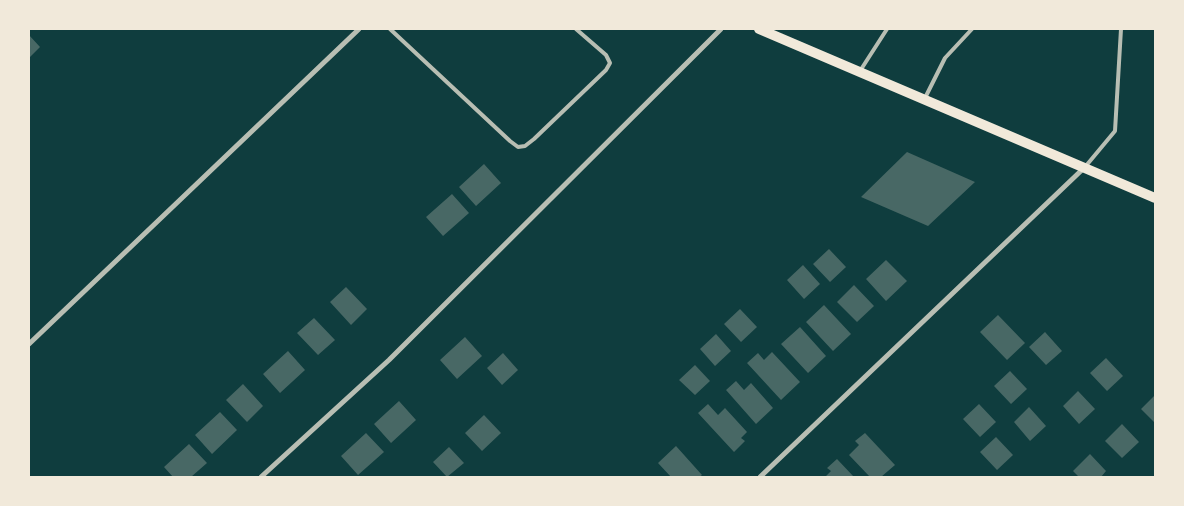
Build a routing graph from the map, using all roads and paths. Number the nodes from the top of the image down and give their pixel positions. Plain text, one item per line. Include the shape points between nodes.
1 (359, 29) edge
2 (390, 29) edge
3 (576, 29) edge
4 (720, 29) edge
5 (759, 29) edge
6 (887, 29) edge
7 (972, 29) edge
8 (1121, 29) edge
9 (859, 72) junction
10 (924, 100) junction
11 (1085, 167) junction
12 (1155, 198) edge
13 (29, 344) edge
14 (261, 477) edge
15 (760, 477) edge

1 - 13 street
2 - 3 lane via 518,147 534,139 610,63 606,55
4 - 14 street via 389,360
5 - 9 main road
6 - 9 lane
7 - 10 lane via 945,58
8 - 11 lane via 1115,131
9 - 10 main road
10 - 11 main road
11 - 12 main road
11 - 15 street

